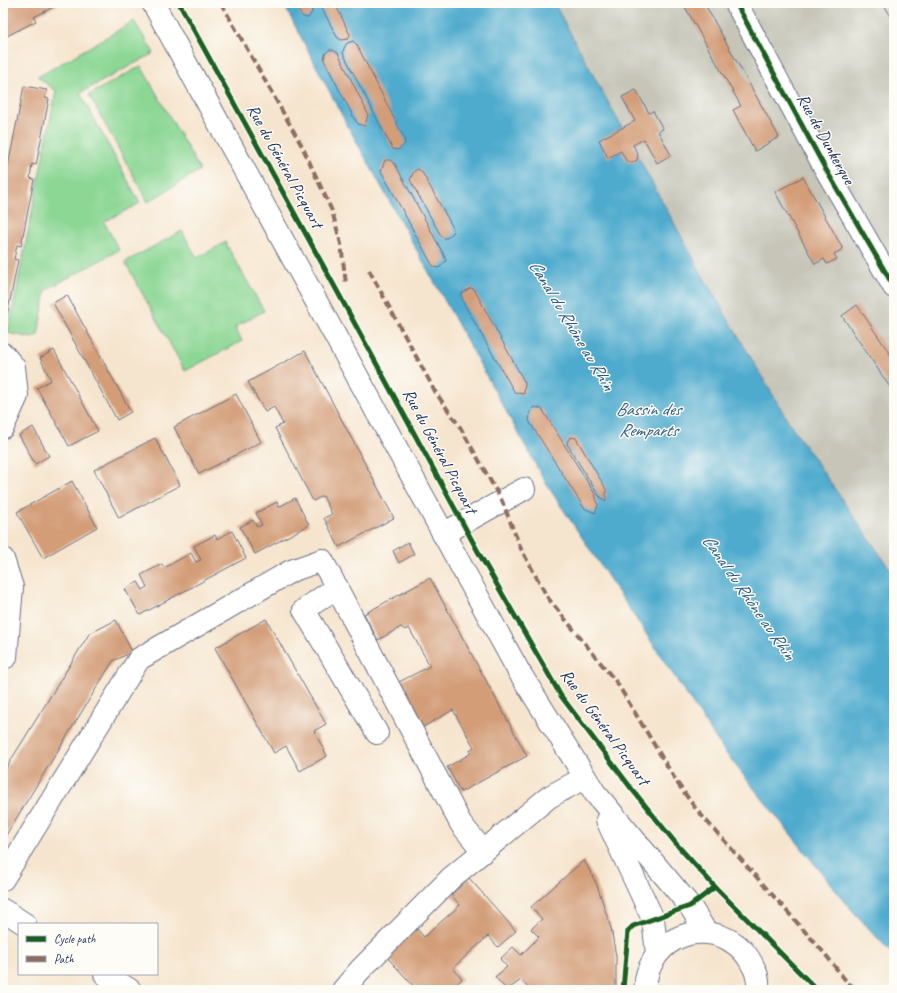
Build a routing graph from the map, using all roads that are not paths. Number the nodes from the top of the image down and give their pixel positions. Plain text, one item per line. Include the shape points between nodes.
1 (153, 3) edge
2 (736, 3) edge
3 (894, 287) edge
4 (3, 354) edge
5 (3, 427) edge
6 (524, 489) dead end
7 (443, 534) junction
8 (3, 559) edge
9 (337, 587) junction
10 (6, 657) dead end
11 (377, 733) dead end
12 (590, 785) junction
13 (483, 851) junction
14 (3, 879) edge
15 (3, 910) edge
16 (23, 923) edge
17 (706, 932) junction
18 (657, 954) junction
19 (107, 975) edge
20 (760, 989) edge
21 (130, 990) edge
22 (343, 990) edge
23 (646, 990) edge

1 - 7 main road
2 - 3 main road, Rue de Dunkerque via 825,168
4 - 5 main road via 14,368 17,396
6 - 7 main road
7 - 12 main road via 518,670
8 - 10 main road via 12,587
9 - 11 main road via 304,610
9 - 13 main road via 461,824
9 - 14 main road via 322,560 291,571 139,659
12 - 13 main road via 549,797
12 - 17 main road via 690,906
12 - 18 main road via 653,919
13 - 22 main road via 451,878
15 - 16 main road
17 - 18 main road via 688,934 671,941
17 - 20 main road via 722,936 737,944 756,970
18 - 23 main road via 648,970
19 - 21 main road

